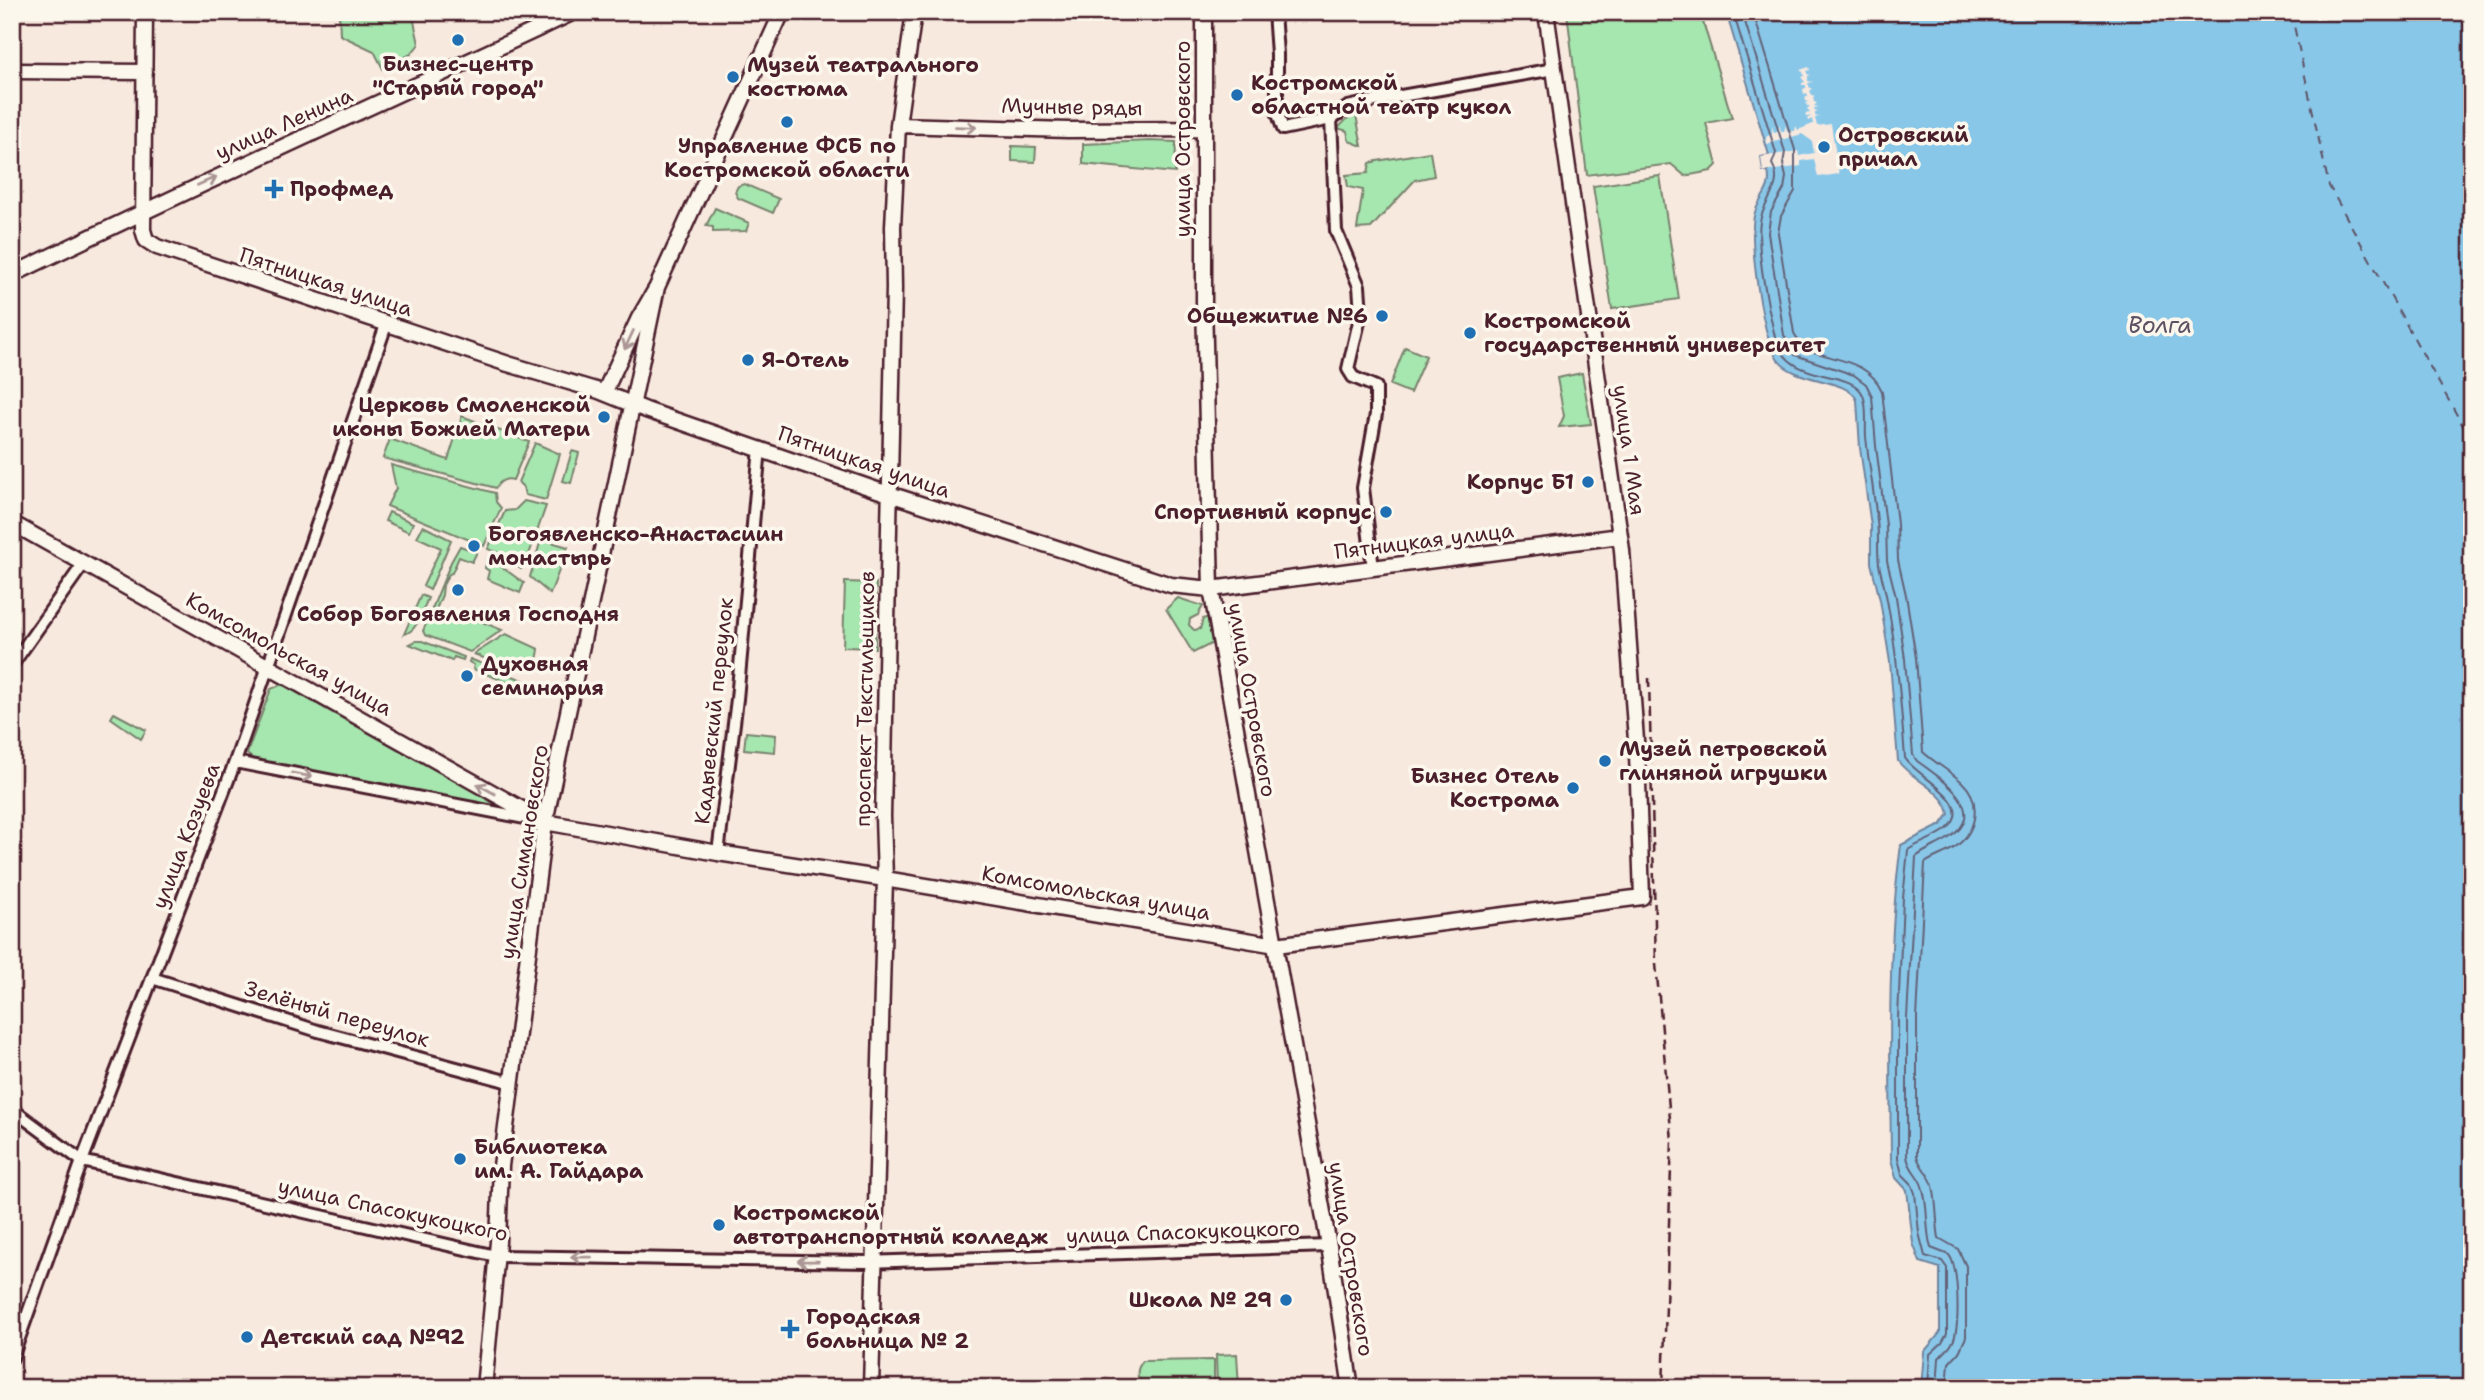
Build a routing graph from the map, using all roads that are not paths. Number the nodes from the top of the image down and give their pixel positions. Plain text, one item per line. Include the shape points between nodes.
1 (145, 12) edge
2 (574, 12) edge
3 (782, 12) edge
4 (914, 12) edge
5 (1203, 12) edge
6 (1274, 12) edge
7 (1546, 12) edge
8 (1554, 69) junction
9 (12, 71) edge
10 (145, 72) junction
11 (1331, 119) junction
12 (898, 125) junction
13 (1203, 129) junction
14 (145, 209) junction
15 (12, 275) edge
16 (657, 287) junction
17 (386, 324) junction
18 (604, 393) junction
19 (632, 404) junction
20 (761, 448) junction
21 (889, 494) junction
22 (12, 523) edge
23 (1620, 537) junction
24 (84, 563) junction
25 (1373, 568) junction
26 (1210, 589) junction
27 (12, 665) edge
28 (269, 667) junction
29 (235, 762) junction
30 (545, 822) junction
31 (718, 853) junction
32 (885, 879) junction
33 (1642, 897) joint
34 (1276, 945) junction
35 (152, 978) junction
36 (513, 1083) junction
37 (12, 1109) edge
38 (82, 1161) junction
39 (1329, 1246) junction
40 (496, 1256) junction
41 (876, 1262) junction
42 (12, 1358) edge
43 (484, 1388) edge
44 (871, 1388) edge
45 (1351, 1388) edge

1 - 10 street, Пятницкая улица
14 -> 2 street, улица Ленина
3 - 16 street, улица Симановского
4 - 12 street, проспект Текстильщиков
5 - 13 street, улица Островского
6 - 11 street via 1277,111 1283,129
7 - 8 street, улица 1 Мая
8 - 11 street via 1384,99 1349,107
8 - 23 street, улица 1 Мая
9 - 10 street
10 - 14 street, Пятницкая улица
11 - 25 street via 1336,231 1359,286 1361,313 1348,369 1353,377 1377,387 1363,488
12 -> 13 street, Мучные ряды
12 - 21 street, проспект Текстильщиков
13 - 26 street, улица Островского
14 - 15 street, улица Ленина
14 - 17 street, Пятницкая улица via 143,230 146,240 156,247
16 -> 18 street, улица Симановского
16 - 19 street, улица Симановского
17 - 18 street, Пятницкая улица
17 - 28 street, улица Козуева
18 - 19 street, Пятницкая улица
19 - 20 street, Пятницкая улица
19 - 30 street, улица Симановского
20 - 21 street, Пятницкая улица
20 - 31 street, Кадыевский переулок
21 - 26 street, Пятницкая улица via 1171,586
21 - 32 street, проспект Текстильщиков
22 - 24 street, Комсомольская улица
23 - 25 street, Пятницкая улица
23 - 33 street, улица 1 Мая via 1635,722
24 - 27 street
24 - 28 street, Комсомольская улица
25 - 26 street, Пятницкая улица
26 - 34 street, улица Островского
28 - 29 street, улица Козуева
30 -> 28 street, Комсомольская улица
29 -> 30 street, Комсомольская улица
29 - 35 street, улица Козуева
30 - 31 street, Комсомольская улица
30 - 36 street, улица Симановского
31 - 32 street, Комсомольская улица
32 - 34 street, Комсомольская улица
32 - 41 street, проспект Текстильщиков
33 - 34 street, Комсомольская улица
34 - 39 street, улица Островского
35 - 36 street, Зелёный переулок via 318,1031
35 - 38 street, улица Козуева
36 - 40 street, улица Симановского via 501,1166
37 - 38 street
38 - 40 street, улица Спасокукоцкого
38 - 42 street, улица Козуева
39 - 41 street, улица Спасокукоцкого
39 - 45 street, улица Островского
41 -> 40 street, улица Спасокукоцкого
40 - 43 street, улица Симановского
41 - 44 street, проспект Текстильщиков

